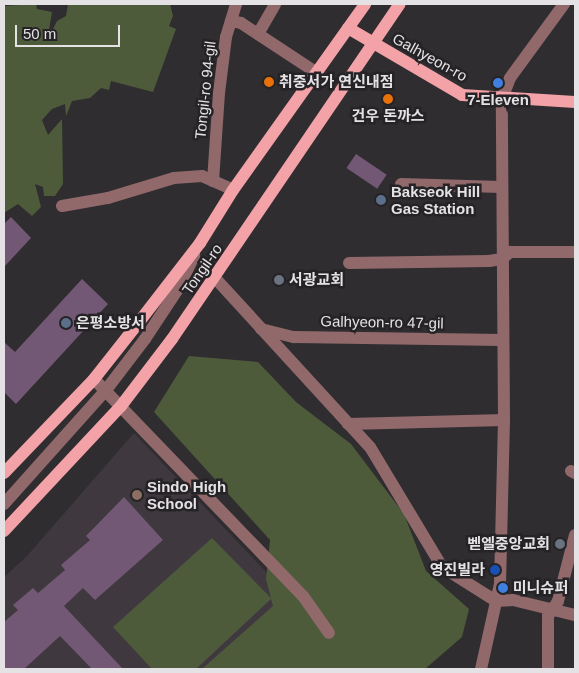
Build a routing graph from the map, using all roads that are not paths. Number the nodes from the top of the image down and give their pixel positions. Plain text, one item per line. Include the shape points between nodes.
1 (236, 4) edge
2 (275, 4) edge
3 (365, 4) edge
4 (400, 4) edge
5 (564, 4) edge
6 (231, 21) junction
7 (348, 28) junction
8 (258, 34) junction
9 (374, 44) junction
10 (317, 73) junction
11 (502, 99) junction
12 (575, 102) edge
13 (213, 181) junction
14 (401, 184) dead end
15 (501, 187) junction
16 (234, 190) junction
17 (62, 206) dead end
18 (200, 242) junction
19 (575, 252) edge
20 (502, 259) junction
21 (349, 263) dead end
22 (216, 278) junction
23 (262, 329) junction
24 (503, 340) junction
25 (94, 379) junction
26 (106, 390) junction
27 (121, 406) junction
28 (504, 420) junction
29 (348, 424) junction
30 (4, 473) edge
31 (4, 504) edge
32 (4, 531) edge
33 (575, 535) edge
34 (496, 601) junction
35 (552, 610) junction
36 (575, 616) edge
37 (329, 633) dead end
38 (481, 669) edge
39 (548, 669) edge

1 - 6 street, Tongil-ro 94-gil
2 - 8 street
3 - 7 main road, Tongil-ro
4 - 9 main road, Tongil-ro
5 - 11 street via 510,78
6 - 8 street
6 - 13 street, Tongil-ro 94-gil via 218,93
7 - 9 main road, Galhyeon-ro
7 - 10 main road, Tongil-ro
8 - 10 street
9 - 11 main road, Galhyeon-ro via 462,95
9 - 22 main road, Tongil-ro
10 - 16 main road, Tongil-ro
11 - 12 main road, Galhyeon-ro
11 - 15 street
13 - 16 street
13 - 17 street via 202,176 174,178 108,198
14 - 15 street
15 - 20 street
16 - 18 main road, Tongil-ro
18 - 25 main road, Tongil-ro
18 - 26 street via 156,324
19 - 20 street via 510,252
20 - 21 street
20 - 24 street
22 - 23 street
22 - 27 main road, Tongil-ro
23 - 24 street, Galhyeon-ro 47-gil via 294,337
23 - 29 street
24 - 28 street
25 - 26 street
25 - 30 main road, Tongil-ro
26 - 27 street
26 - 31 street
27 - 32 main road, Tongil-ro
27 - 37 street via 303,596
28 - 29 street
28 - 34 street via 500,584
29 - 34 street via 370,447 442,567
33 - 35 street via 558,601
34 - 35 street via 513,600
34 - 38 street
35 - 36 street
35 - 39 street via 548,616

